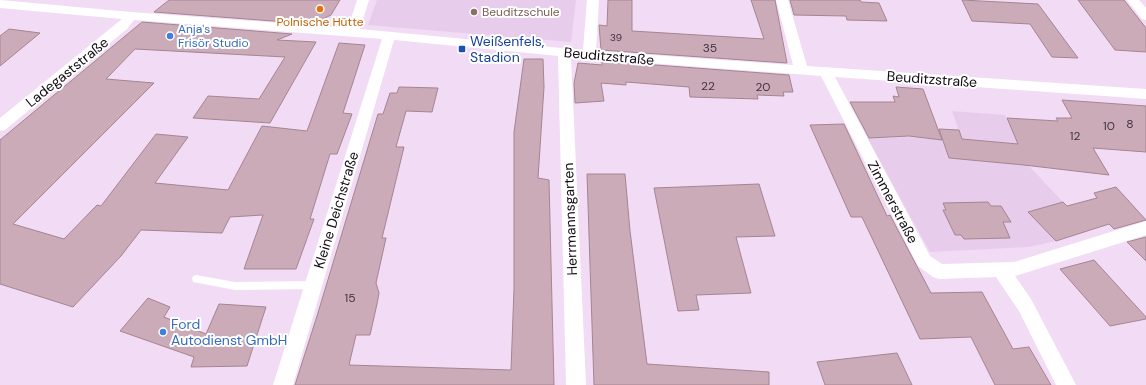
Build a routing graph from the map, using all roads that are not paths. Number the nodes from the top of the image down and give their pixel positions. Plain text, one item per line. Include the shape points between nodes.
1 (363, 0) edge
2 (593, 0) edge
3 (782, 0) edge
4 (1133, 0) edge
5 (0, 4) edge
6 (131, 16) junction
7 (1146, 16) edge
8 (353, 32) junction
9 (389, 35) junction
10 (564, 53) junction
11 (589, 55) junction
12 (801, 70) junction
13 (826, 71) junction
14 (1146, 94) edge
15 (0, 126) edge
16 (1146, 228) edge
17 (1002, 270) junction
18 (196, 279) dead end
19 (313, 285) junction
20 (283, 385) edge
21 (576, 385) edge
22 (1066, 385) edge

1 - 8 street
2 - 11 street
3 - 12 street
4 - 7 street
5 - 6 street, Beuditzstraße
6 - 8 street, Beuditzstraße
6 - 15 street, Ladegaststraße via 123,26
8 - 9 street, Beuditzstraße
9 - 10 street, Beuditzstraße
9 - 19 street, Kleine Deichstraße
10 - 11 street, Beuditzstraße
10 - 21 street, Herrmannsgarten
11 - 12 street, Beuditzstraße
12 - 13 street, Beuditzstraße
13 - 14 street, Beuditzstraße
13 - 17 street, Zimmerstraße via 924,261 939,272
16 - 17 street, Zimmerstraße via 1014,269
17 - 22 street via 1025,305
18 - 19 lane via 235,286
19 - 20 street, Kleine Deichstraße

